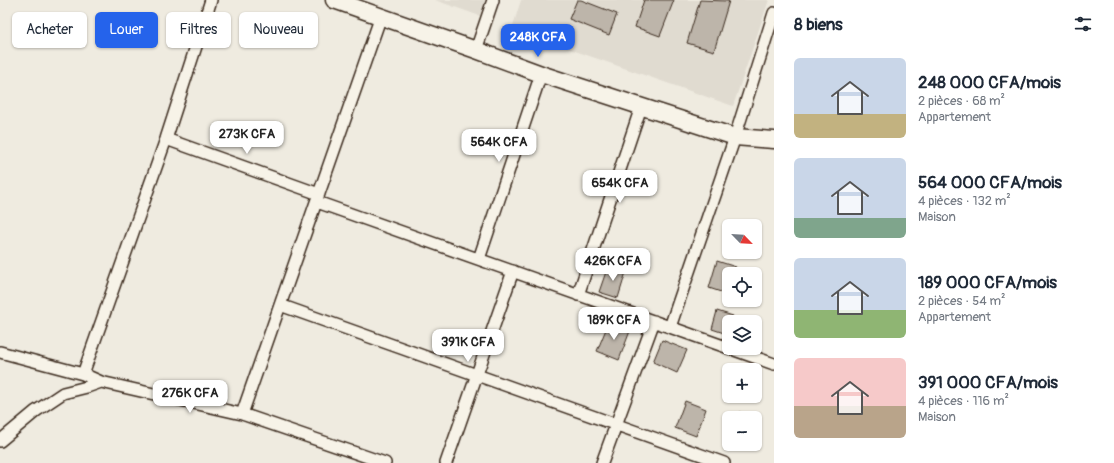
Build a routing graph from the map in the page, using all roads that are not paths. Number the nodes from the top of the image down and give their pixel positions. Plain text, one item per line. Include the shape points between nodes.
1 (211, 0) edge
2 (334, 0) edge
3 (493, 0) edge
4 (774, 13) edge
5 (380, 16) junction
6 (476, 50) junction
7 (541, 74) junction
8 (641, 107) junction
9 (735, 137) junction
10 (166, 139) junction
11 (774, 140) edge
12 (318, 198) junction
13 (479, 259) junction
14 (513, 272) junction
15 (578, 295) junction
16 (280, 305) junction
17 (654, 321) junction
18 (670, 327) junction
19 (0, 352) edge
20 (774, 364) edge
21 (84, 374) junction
22 (476, 375) junction
23 (101, 382) junction
24 (242, 414) junction
25 (616, 424) junction
26 (0, 441) edge
27 (385, 463) edge
28 (446, 463) edge
29 (602, 463) edge
30 (724, 463) edge

1 - 10 street
2 - 5 street
3 - 6 street
4 - 9 street
5 - 6 street
5 - 12 street
6 - 7 street
7 - 8 street
7 - 13 street
8 - 9 street
8 - 15 street
9 - 11 street
9 - 18 street
10 - 12 street
10 - 21 street
12 - 13 street
12 - 16 street
13 - 14 street
14 - 15 street
14 - 22 street
15 - 17 street
16 - 22 street
16 - 24 street
17 - 18 street
17 - 25 street
18 - 20 street
19 - 21 street
21 - 23 street
22 - 25 street
22 - 28 street
23 - 24 street
23 - 26 street via 63,393 36,411
24 - 27 street
25 - 29 street
25 - 30 street

